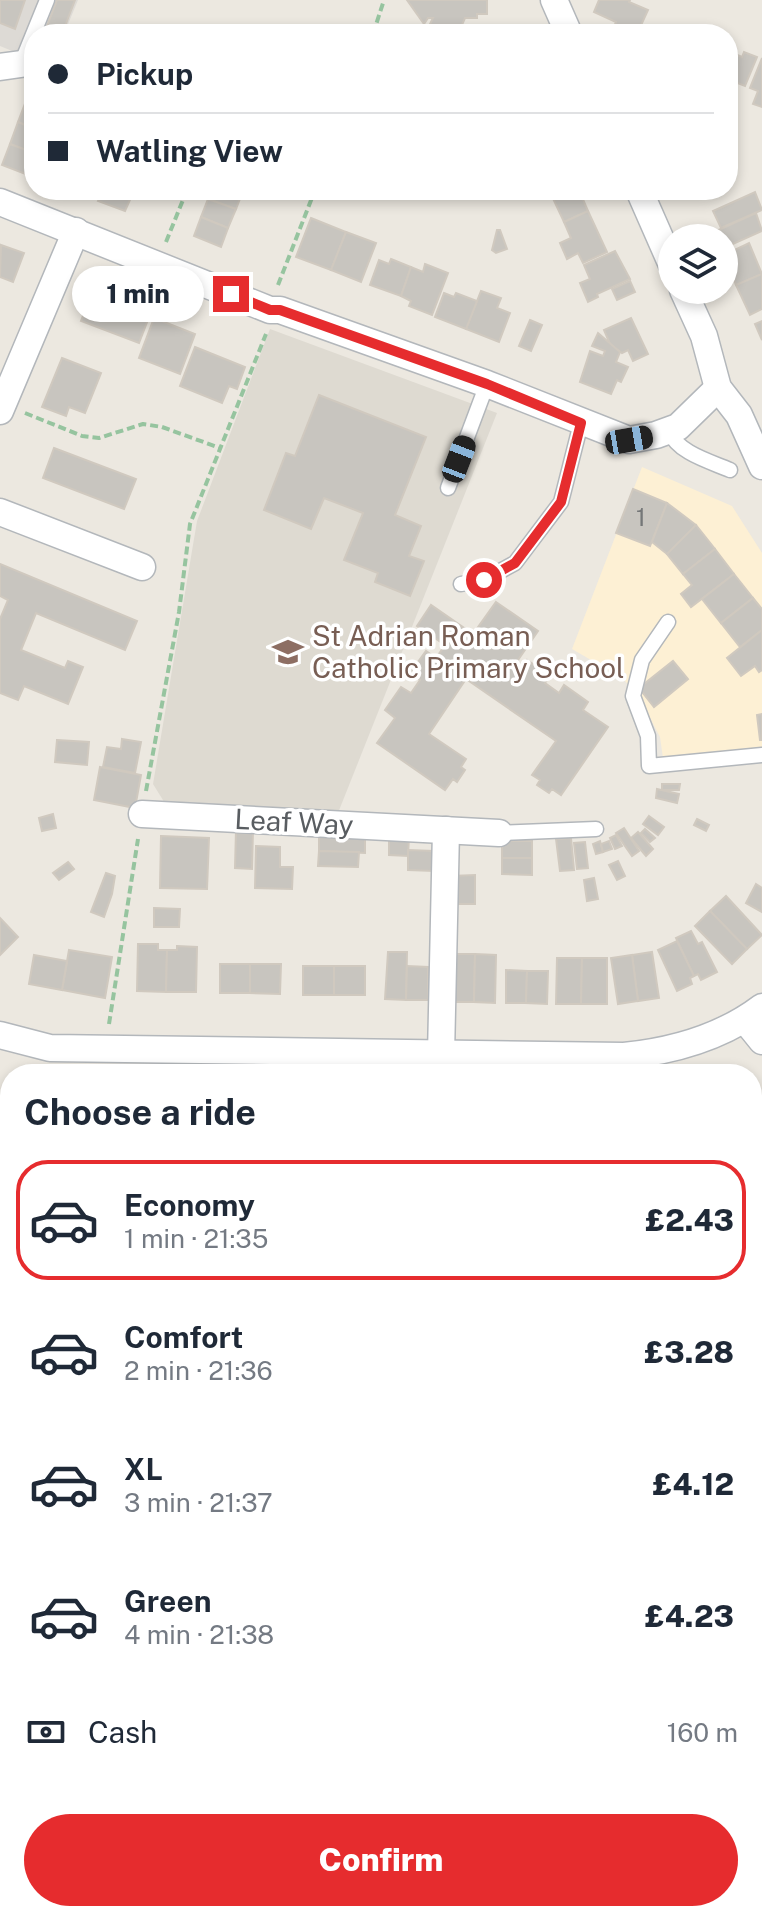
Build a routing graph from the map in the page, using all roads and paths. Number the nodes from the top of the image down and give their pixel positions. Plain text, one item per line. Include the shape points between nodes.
1 (47, 0) edge
2 (384, 0) edge
3 (554, 0) edge
4 (33, 24) edge
5 (376, 24) edge
6 (565, 24) edge
7 (24, 40) edge
8 (10, 65) edge
9 (183, 200) edge
10 (311, 200) edge
11 (643, 200) edge
12 (0, 202) edge
13 (76, 231) junction
14 (658, 233) edge
15 (158, 263) junction
16 (253, 304) junction
17 (689, 304) edge
18 (487, 384) junction
19 (718, 388) junction
20 (2, 406) edge
21 (581, 423) junction
22 (669, 431) junction
23 (220, 448) junction
24 (762, 466) edge
25 (730, 470) dead end
26 (448, 488) dead end
27 (0, 512) edge
28 (142, 567) dead end
29 (461, 584) dead end
30 (668, 622) dead end
31 (762, 755) edge
32 (142, 814) junction
33 (596, 829) dead end
34 (446, 830) junction
35 (499, 833) joint
36 (754, 1014) edge
37 (0, 1035) edge
38 (762, 1041) edge
39 (108, 1050) junction
40 (441, 1055) junction

1 - 4 lane
2 - 5 path
3 - 6 street
7 - 8 lane
9 - 15 path
10 - 16 path via 273,297 259,291
11 - 14 street
12 - 13 street
13 - 15 street
13 - 20 street
15 - 16 street
16 - 18 street
16 - 23 path via 248,317 269,324
17 - 19 street
18 - 21 street
18 - 26 lane
19 - 22 street
19 - 24 street via 739,415
20 - 23 path via 82,436 99,438 143,424
21 - 22 street via 629,440
21 - 29 lane via 561,502 515,563 484,580
22 - 25 lane via 684,449
23 - 32 path via 190,524
27 - 28 street
30 - 31 lane via 642,660 633,696 648,736 649,766
32 - 34 street, Leaf Way
32 - 39 path
33 - 35 lane
34 - 35 street, Leaf Way
34 - 40 street
36 - 38 street
36 - 40 street via 663,1053
37 - 39 street via 50,1048
39 - 40 street

